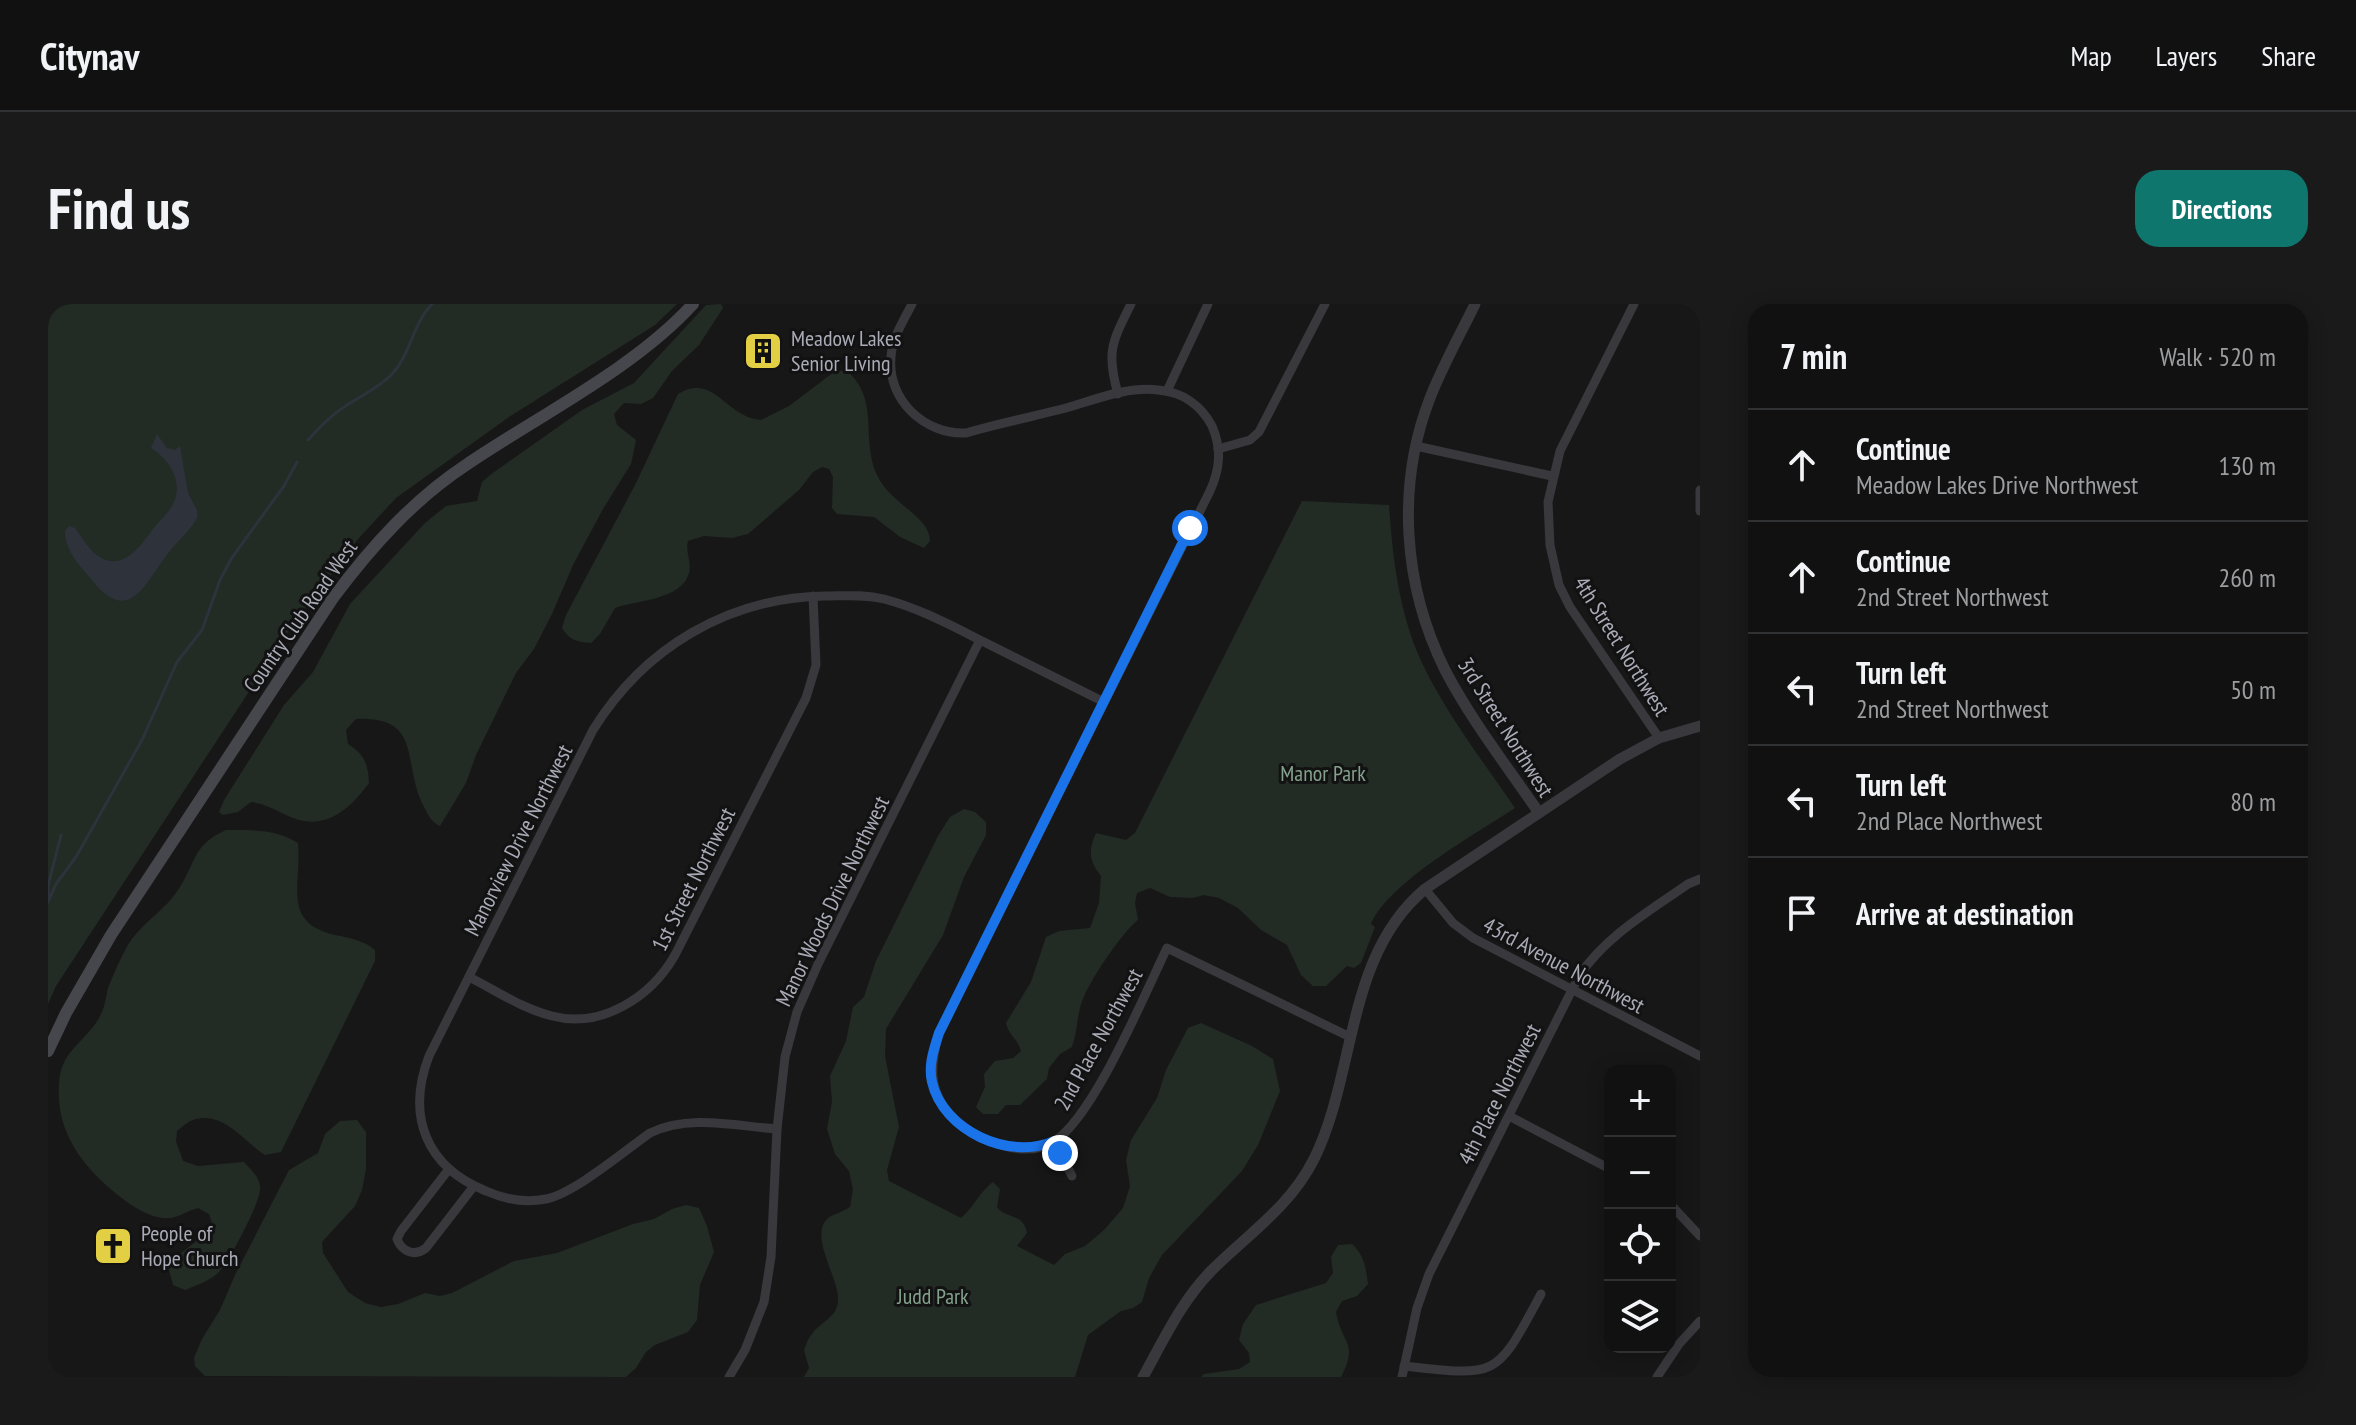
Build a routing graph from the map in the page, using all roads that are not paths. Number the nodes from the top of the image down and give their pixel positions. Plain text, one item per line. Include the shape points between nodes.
1 (693, 304) edge
2 (912, 304) edge
3 (1131, 304) edge
4 (1208, 304) edge
5 (1325, 304) edge
6 (1475, 304) edge
7 (1634, 304) edge
8 (1167, 391) junction
9 (1118, 394) junction
10 (1416, 446) junction
11 (1218, 449) junction
12 (1552, 476) junction
13 (1700, 490) edge
14 (1700, 511) edge
15 (813, 596) junction
16 (980, 640) junction
17 (1104, 702) junction
18 (1700, 726) edge
19 (1659, 738) junction
20 (1539, 813) junction
21 (1700, 879) edge
22 (1425, 889) junction
23 (469, 977) junction
24 (1572, 989) junction
25 (1350, 1037) junction
26 (48, 1051) edge
27 (1700, 1056) edge
28 (1509, 1116) junction
29 (777, 1129) junction
30 (1054, 1141) junction
31 (1604, 1166) edge
32 (449, 1169) junction
33 (1072, 1176) dead end
34 (474, 1186) junction
35 (1675, 1209) edge
36 (1700, 1236) edge
37 (1541, 1294) dead end
38 (1700, 1321) edge
39 (1403, 1372) edge
40 (729, 1377) edge
41 (1143, 1377) edge
42 (1657, 1377) edge

1 - 26 main road, Country Club Road West via 634,356 433,489 361,560 111,935
2 - 9 street via 892,346 891,368 910,411 931,426 966,433
3 - 9 street via 1110,354
4 - 8 street
5 - 11 street via 1259,432
6 - 10 street, 3rd Street Northwest via 1430,398
7 - 12 street, 4th Street Northwest
8 - 9 street
8 - 11 street via 1201,409
10 - 12 street
10 - 20 street, 3rd Street Northwest via 1409,545 1421,611 1462,699
11 - 17 street via 1216,478
12 - 19 street, 4th Street Northwest via 1548,519 1559,585
13 - 14 street
15 - 16 street, Manorview Drive Northwest via 882,599
15 - 23 street, Manorview Drive Northwest via 755,605 707,623 661,652 622,688 593,730
15 - 23 street, 1st Street Northwest via 816,665 806,698 675,955 653,986 615,1010 570,1019 540,1013
16 - 17 street, Manorview Drive Northwest
16 - 29 street, Manor Woods Drive Northwest via 797,1012 785,1057
17 - 30 street, 2nd Place Northwest via 939,1033 930,1071 939,1100 974,1134 1015,1148
18 - 19 street
19 - 20 street
20 - 22 street, 3rd Street Northwest
21 - 24 street, 4th Place Northwest via 1601,947
22 - 24 street, 43rd Avenue Northwest via 1473,938
22 - 25 street, 3rd Street Northwest via 1400,912 1384,938
23 - 32 street, Manorview Drive Northwest via 429,1056 419,1094 426,1139
24 - 27 street, 43rd Avenue Northwest
24 - 28 street, 4th Place Northwest
25 - 30 street, 2nd Place Northwest via 1167,948 1090,1102
25 - 41 street, 3rd Street Northwest via 1335,1105 1304,1178 1272,1216 1210,1272
28 - 31 street
28 - 39 street, 4th Place Northwest via 1429,1274
29 - 34 street, Manorview Drive Northwest via 665,1126 549,1199 511,1199
29 - 40 street, Manor Woods Drive Northwest via 768,1279 757,1323
30 - 33 street, 2nd Place Northwest
32 - 34 street, Manorview Drive Northwest
32 - 34 street via 401,1231 397,1239 405,1250 426,1248
35 - 36 street
37 - 39 street via 1511,1352 1488,1371
38 - 42 street

